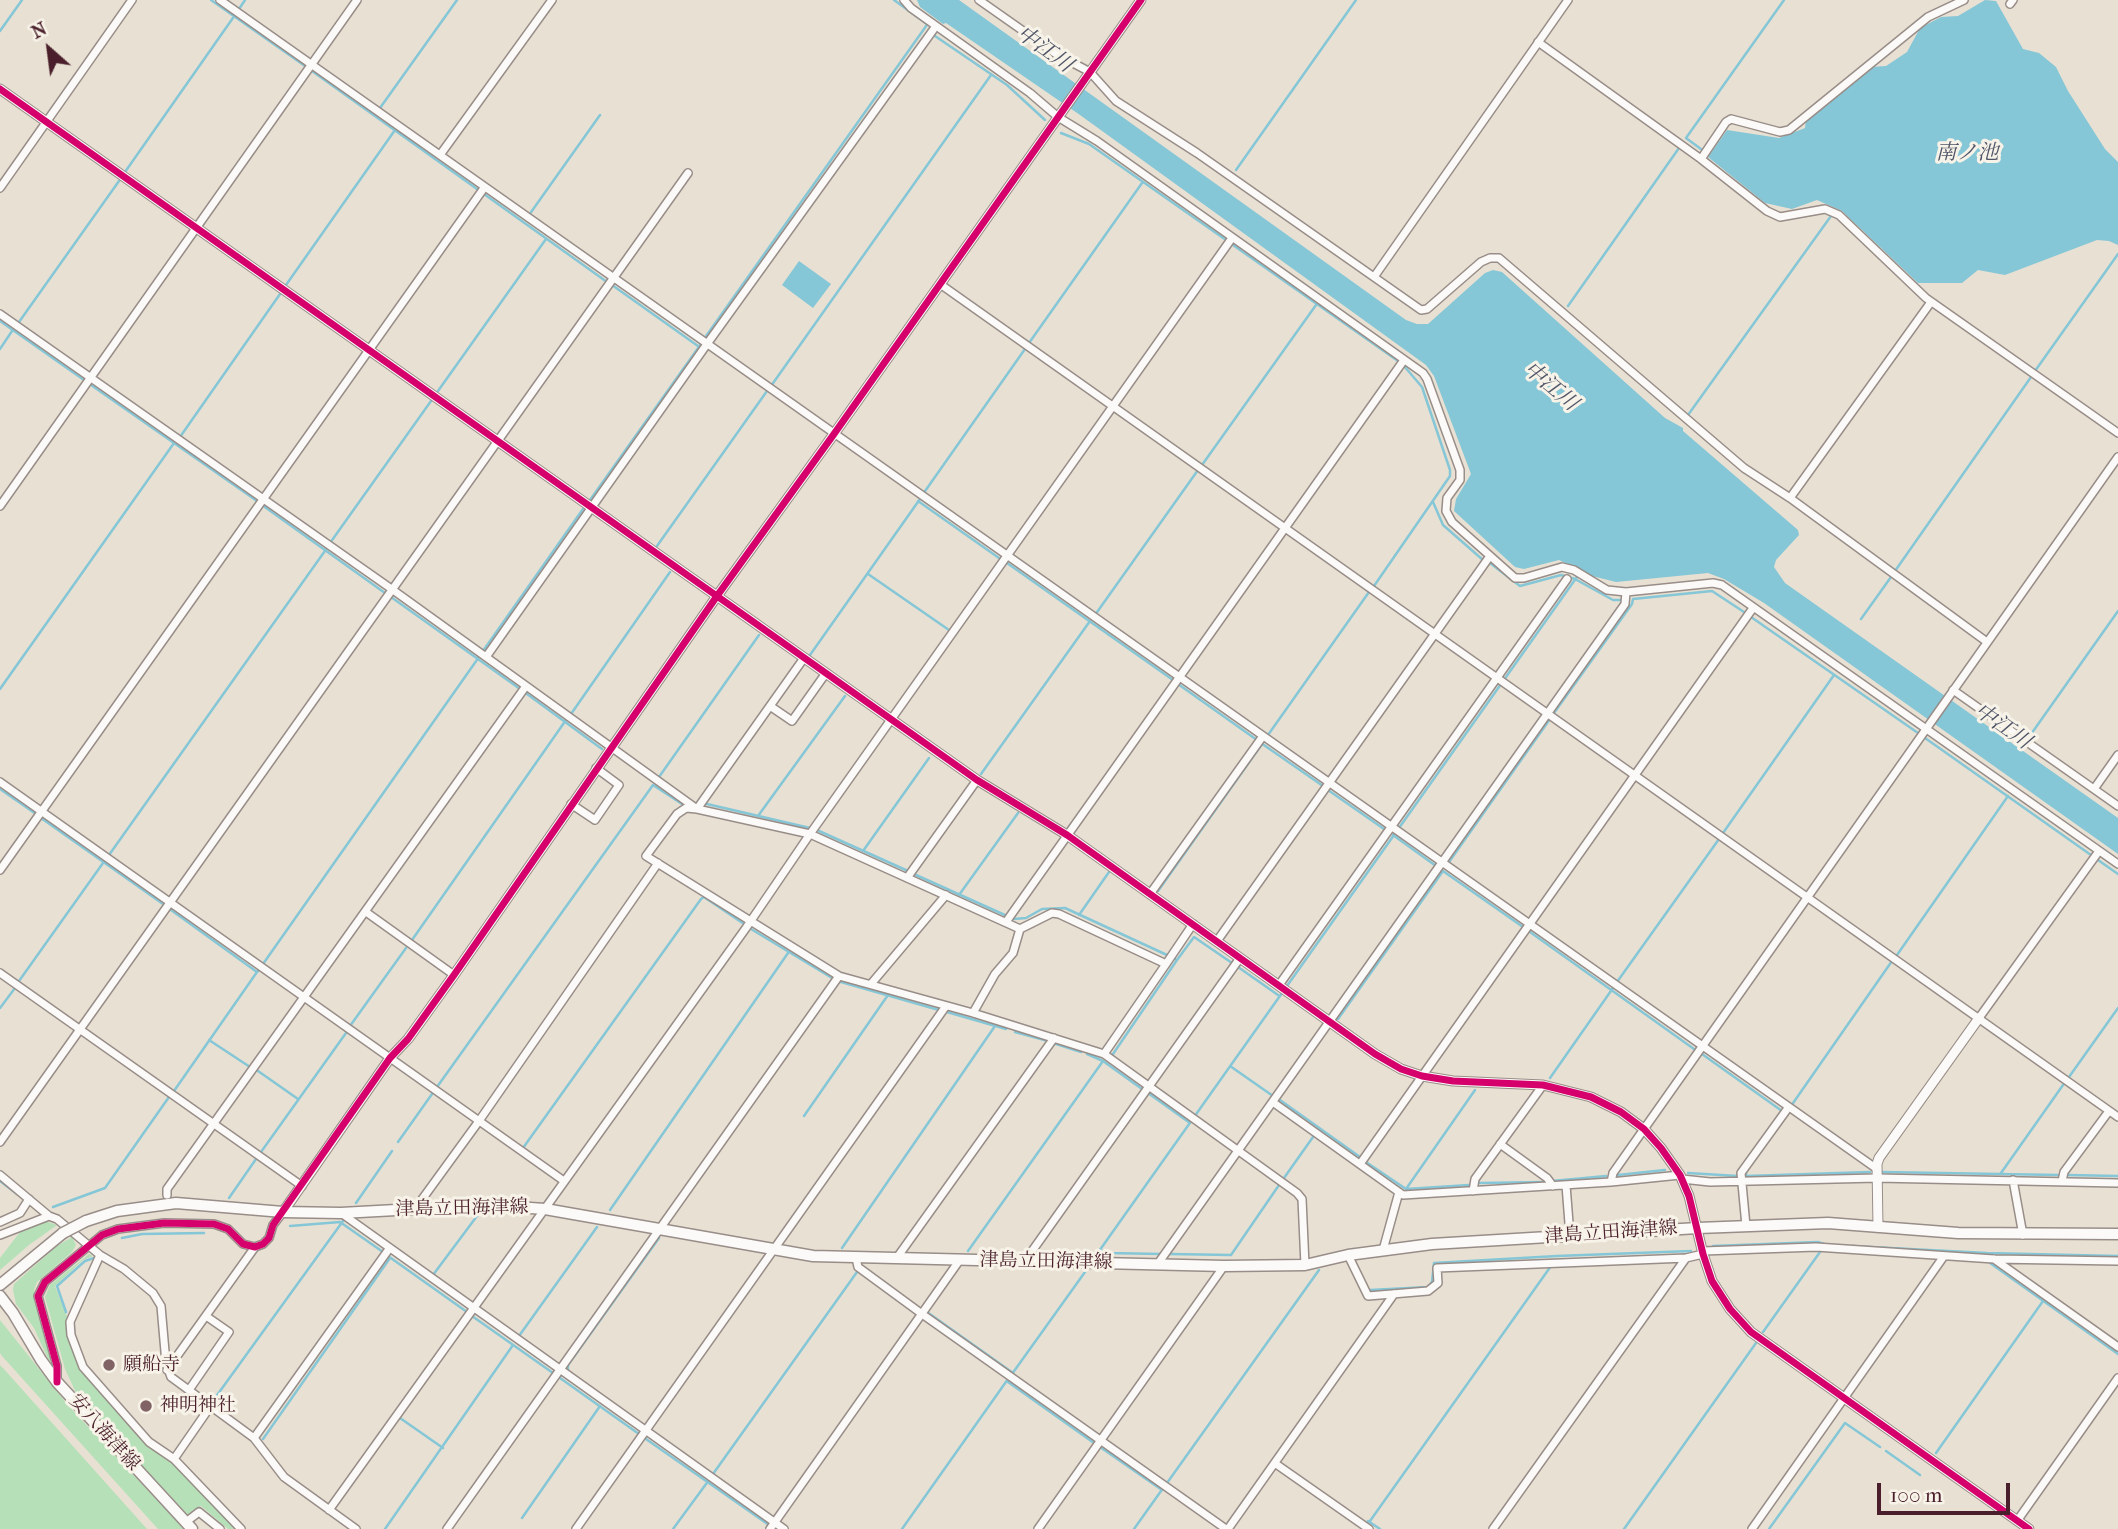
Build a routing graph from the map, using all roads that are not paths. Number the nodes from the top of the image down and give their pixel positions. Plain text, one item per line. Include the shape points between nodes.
1 (132, 0) edge
2 (220, 0) edge
3 (357, 0) edge
4 (552, 0) edge
5 (904, 0) edge
6 (979, 0) edge
7 (1141, 0) edge
8 (1568, 0) edge
9 (1964, 0) edge
10 (935, 26) junction
11 (1538, 43) junction
12 (311, 65) junction
13 (1088, 76) junction
14 (0, 89) edge
15 (1059, 115) junction
16 (46, 122) junction
17 (440, 155) junction
18 (1703, 155) junction
19 (688, 173) dead end
20 (0, 188) edge
21 (484, 188) junction
22 (196, 228) junction
23 (1232, 238) junction
24 (1374, 276) junction
25 (614, 279) junction
26 (940, 284) junction
27 (1931, 302) junction
28 (0, 314) edge
29 (707, 344) junction
30 (368, 350) junction
31 (1404, 360) junction
32 (91, 377) junction
33 (1113, 406) junction
34 (2118, 433) edge
35 (834, 434) junction
36 (498, 443) junction
37 (2118, 457) edge
38 (1790, 498) junction
39 (262, 499) junction
40 (0, 506) edge
41 (592, 508) junction
42 (1285, 527) junction
43 (1006, 556) junction
44 (1490, 556) junction
45 (1567, 579) dead end
46 (393, 590) junction
47 (1626, 592) junction
48 (717, 596) junction
49 (1753, 608) junction
50 (1434, 633) junction
51 (1987, 642) junction
52 (486, 657) junction
53 (804, 658) junction
54 (826, 673) junction
55 (1178, 677) junction
56 (1500, 680) junction
57 (526, 686) junction
58 (1951, 693) junction
59 (770, 706) junction
60 (1548, 713) junction
61 (891, 719) junction
62 (1928, 727) junction
63 (1263, 736) junction
64 (610, 748) junction
65 (2118, 755) edge
66 (596, 768) junction
67 (1634, 775) junction
68 (977, 780) junction
69 (0, 782) edge
70 (1328, 782) junction
71 (2094, 789) junction
72 (571, 804) junction
73 (2118, 806) edge
74 (697, 809) junction
75 (41, 811) junction
76 (1394, 830) junction
77 (810, 834) junction
78 (1067, 835) junction
79 (2099, 851) junction
80 (658, 863) junction
81 (1442, 863) junction
82 (2118, 864) edge
83 (0, 870) edge
84 (907, 878) junction
85 (1150, 894) junction
86 (946, 895) junction
87 (1808, 896) junction
88 (170, 903) junction
89 (366, 912) junction
90 (749, 921) junction
91 (1006, 922) junction
92 (1193, 924) junction
93 (1529, 925) junction
94 (1020, 929) junction
95 (1217, 941) junction
96 (1240, 957) junction
97 (1166, 964) junction
98 (0, 973) edge
99 (454, 975) junction
100 (839, 976) junction
101 (871, 984) junction
102 (1283, 988) junction
103 (305, 999) junction
104 (946, 1006) junction
105 (973, 1013) junction
106 (1979, 1018) junction
107 (1330, 1022) junction
108 (81, 1030) junction
109 (1054, 1038) junction
110 (1702, 1048) junction
111 (1104, 1054) junction
112 (390, 1058) junction
113 (1422, 1076) junction
114 (1543, 1085) junction
115 (1149, 1086) junction
116 (1274, 1103) junction
117 (1788, 1108) junction
118 (2109, 1111) junction
119 (2118, 1117) edge
120 (479, 1122) junction
121 (215, 1123) junction
122 (1644, 1129) junction
123 (0, 1143) edge
124 (1500, 1144) junction
125 (1240, 1151) junction
126 (1360, 1164) junction
127 (1877, 1174) junction
128 (0, 1175) edge
129 (1681, 1177) junction
130 (2013, 1180) junction
131 (564, 1181) junction
132 (2062, 1181) junction
133 (1611, 1182) junction
134 (1742, 1182) junction
135 (2118, 1183) edge
136 (1566, 1185) junction
137 (302, 1186) junction
138 (1553, 1186) junction
139 (1473, 1191) junction
140 (1399, 1192) junction
141 (167, 1195) dead end
142 (29, 1199) junction
143 (165, 1209) dead end
144 (415, 1209) junction
145 (545, 1209) junction
146 (283, 1212) junction
147 (341, 1213) junction
148 (49, 1216) junction
149 (0, 1222) edge
150 (164, 1223) junction
151 (1746, 1226) junction
152 (1698, 1227) junction
153 (1878, 1227) junction
154 (660, 1229) junction
155 (2118, 1234) edge
156 (0, 1235) edge
157 (2023, 1235) junction
158 (1570, 1236) junction
159 (90, 1245) junction
160 (255, 1247) junction
161 (389, 1248) junction
162 (774, 1250) junction
163 (1383, 1250) junction
164 (1703, 1252) junction
165 (100, 1255) junction
166 (1348, 1255) junction
167 (1944, 1256) junction
168 (856, 1258) junction
169 (1686, 1258) junction
170 (896, 1259) junction
171 (1994, 1259) junction
172 (959, 1261) junction
173 (1025, 1261) junction
174 (2118, 1261) edge
175 (1157, 1265) junction
176 (1305, 1265) junction
177 (1224, 1266) junction
178 (0, 1285) edge
179 (1394, 1294) junction
180 (0, 1296) edge
181 (473, 1309) junction
182 (922, 1314) junction
183 (206, 1316) junction
184 (2118, 1347) edge
185 (167, 1370) junction
186 (559, 1370) junction
187 (2118, 1378) edge
188 (57, 1382) junction
189 (189, 1390) junction
190 (1844, 1399) junction
191 (210, 1407) junction
192 (646, 1431) junction
193 (254, 1438) junction
194 (1101, 1440) junction
195 (174, 1459) junction
196 (1276, 1464) junction
197 (329, 1510) junction
198 (2017, 1521) junction
199 (189, 1526) edge
200 (772, 1526) edge
201 (220, 1529) edge
202 (241, 1529) edge
203 (356, 1529) edge
204 (447, 1529) edge
205 (576, 1529) edge
206 (784, 1529) edge
207 (1038, 1529) edge
208 (1227, 1529) edge
209 (1368, 1529) edge
210 (1493, 1529) edge
211 (1752, 1529) edge
212 (2029, 1529) edge

1 - 16 street
2 - 12 street
3 - 12 street
4 - 17 street
5 - 10 street
6 - 13 street
7 - 13 street
8 - 11 street
9 - 18 street via 1928,17 1789,130 1780,132 1731,119
10 - 15 street
10 - 29 street
11 - 18 street
11 - 24 street
12 - 17 street
12 - 22 street
13 - 15 street
13 - 24 street via 1116,100
14 - 16 street
15 - 23 street
15 - 26 street
16 - 20 street
16 - 22 street
17 - 21 street
18 - 27 street via 1780,217 1825,209 1839,215
19 - 25 street
21 - 25 street
21 - 30 street
22 - 30 street
22 - 32 street
23 - 31 street
23 - 33 street
24 - 38 street via 1421,310 1481,262 1499,258 1744,468
25 - 29 street
25 - 36 street
26 - 33 street
26 - 35 street
27 - 34 street
27 - 38 street
28 - 32 street
29 - 35 street
29 - 41 street
30 - 36 street
30 - 39 street
31 - 42 street
31 - 44 street via 1427,379 1460,470 1446,511
32 - 39 street
32 - 40 street
33 - 42 street
33 - 43 street
35 - 43 street
35 - 48 street
36 - 41 street
36 - 46 street
37 - 51 street
38 - 51 street
39 - 46 street
39 - 75 street
41 - 48 street
41 - 52 street
42 - 50 street
42 - 55 street
43 - 55 street
43 - 61 street
44 - 47 street via 1515,578 1562,567 1607,590
44 - 50 street
45 - 56 street
46 - 52 street
46 - 88 street
47 - 49 street via 1722,584
47 - 60 street via 1625,604
48 - 53 street
48 - 64 street
49 - 62 street
49 - 67 street
50 - 56 street
50 - 70 street
51 - 58 street
52 - 57 street
53 - 54 street
53 - 59 street
54 - 59 street via 792,721
54 - 61 street
55 - 63 street
55 - 78 street
56 - 60 street
56 - 76 street
57 - 64 street
57 - 89 street
58 - 62 street
58 - 71 street
59 - 74 street
60 - 67 street
60 - 81 street
61 - 68 street
61 - 77 street
62 - 79 street
62 - 87 street
63 - 70 street
63 - 85 street
64 - 66 street
64 - 74 street
65 - 71 street
66 - 72 street
66 - 72 street via 619,785 595,820
67 - 87 street
67 - 93 street
68 - 78 street
68 - 84 street
69 - 75 street
70 - 76 street
70 - 95 street
71 - 73 street
72 - 99 street
74 - 77 street
74 - 80 street via 686,808 677,814 646,856
75 - 83 street
75 - 88 street
76 - 81 street
76 - 102 street
77 - 84 street
77 - 90 street
78 - 85 street
78 - 91 street
79 - 82 street
79 - 106 street
80 - 90 street
80 - 120 street
81 - 93 street
81 - 107 street
84 - 86 street
85 - 92 street
86 - 91 street
86 - 101 street
87 - 106 street
87 - 110 street
88 - 103 street
88 - 108 street
89 - 99 street
89 - 103 street
90 - 100 street
90 - 131 street
91 - 94 street
92 - 95 street
92 - 97 street
93 - 110 street
93 - 113 street
94 - 97 street via 1059,914
94 - 105 street via 1013,953
95 - 96 street
96 - 102 street
96 - 115 street
97 - 111 street
98 - 108 street
99 - 112 street
100 - 101 street
100 - 154 street
101 - 104 street
102 - 107 street
103 - 112 street
103 - 121 street
104 - 105 street
104 - 162 street
105 - 109 street
106 - 118 street
106 - 127 street via 1879,1158
107 - 113 street via 1374,1054
107 - 116 street
108 - 121 street
108 - 123 street
109 - 111 street
109 - 170 street
110 - 117 street
110 - 122 street
111 - 115 street
112 - 120 street
112 - 137 street
113 - 114 street
113 - 126 street
114 - 122 street via 1591,1097 1621,1111
114 - 124 street
115 - 125 street
115 - 173 street
116 - 125 street
116 - 126 street
117 - 127 street
117 - 134 street via 1741,1173
118 - 119 street
118 - 132 street
120 - 131 street
120 - 144 street
121 - 137 street
121 - 141 street
122 - 129 street
122 - 133 street
124 - 138 street
124 - 139 street via 1475,1179
125 - 175 street
125 - 176 street via 1302,1199
126 - 140 street
127 - 130 street
127 - 134 street
127 - 153 street
128 - 142 street
129 - 133 street
129 - 134 street
129 - 152 street
130 - 132 street
130 - 157 street
131 - 145 street
132 - 135 street
133 - 136 street
134 - 151 street
136 - 138 street
136 - 158 street
137 - 146 street
138 - 139 street
139 - 140 street
140 - 163 street
142 - 148 street
142 - 149 street via 20,1213
143 - 150 street
144 - 145 main road, 津島立田海津線 via 488,1205
144 - 147 main road, 津島立田海津線
145 - 154 main road, 津島立田海津線
145 - 181 street
146 - 147 main road, 津島立田海津線
146 - 160 street via 269,1238
146 - 178 main road, 津島立田海津線, bridge via 176,1203 117,1211 63,1233
147 - 161 street
148 - 156 street
148 - 159 street
150 - 159 street via 118,1229
150 - 160 street via 214,1224
151 - 152 main road, 津島立田海津線
151 - 153 main road, 津島立田海津線 via 1828,1223
152 - 158 main road, 津島立田海津線
152 - 164 street
153 - 157 main road, 津島立田海津線
154 - 162 main road, 津島立田海津線
154 - 186 street
155 - 157 main road, 津島立田海津線
158 - 163 main road, 津島立田海津線
159 - 165 street
159 - 188 street via 45,1282 38,1296
160 - 183 street
161 - 181 street
161 - 193 street
162 - 168 main road, 津島立田海津線
162 - 192 street
163 - 166 main road, 津島立田海津線
164 - 167 street via 1816,1247
164 - 169 street
164 - 190 street via 1730,1309 1751,1332
165 - 185 street via 153,1293 161,1306
165 - 195 street via 70,1322 71,1335 83,1367 149,1442
166 - 176 main road, 津島立田海津線
166 - 179 street via 1368,1296
167 - 171 street
167 - 190 street
168 - 170 main road, 津島立田海津線
168 - 182 street via 858,1267
169 - 179 street via 1437,1268 1437,1283 1428,1292
169 - 210 street
170 - 172 main road, 津島立田海津線
171 - 174 street
171 - 184 street
172 - 173 main road, 津島立田海津線
172 - 182 street
173 - 175 main road, 津島立田海津線
175 - 177 main road, 津島立田海津線
176 - 177 main road, 津島立田海津線
177 - 194 street
179 - 196 street
180 - 188 main road, 安八海津線
181 - 186 street
181 - 197 street
182 - 194 street
182 - 200 street
183 - 185 street
183 - 189 street via 229,1332
185 - 189 street
186 - 192 street
186 - 204 street
187 - 198 street
188 - 199 main road, 安八海津線
189 - 191 street
190 - 198 street
190 - 211 street
191 - 193 street
191 - 195 street
192 - 200 street
192 - 205 street
193 - 197 street via 284,1477
194 - 207 street
194 - 208 street
195 - 202 street
196 - 208 street
196 - 209 street
197 - 203 street
198 - 212 street
199 - 201 street via 199,1512
200 - 206 street

